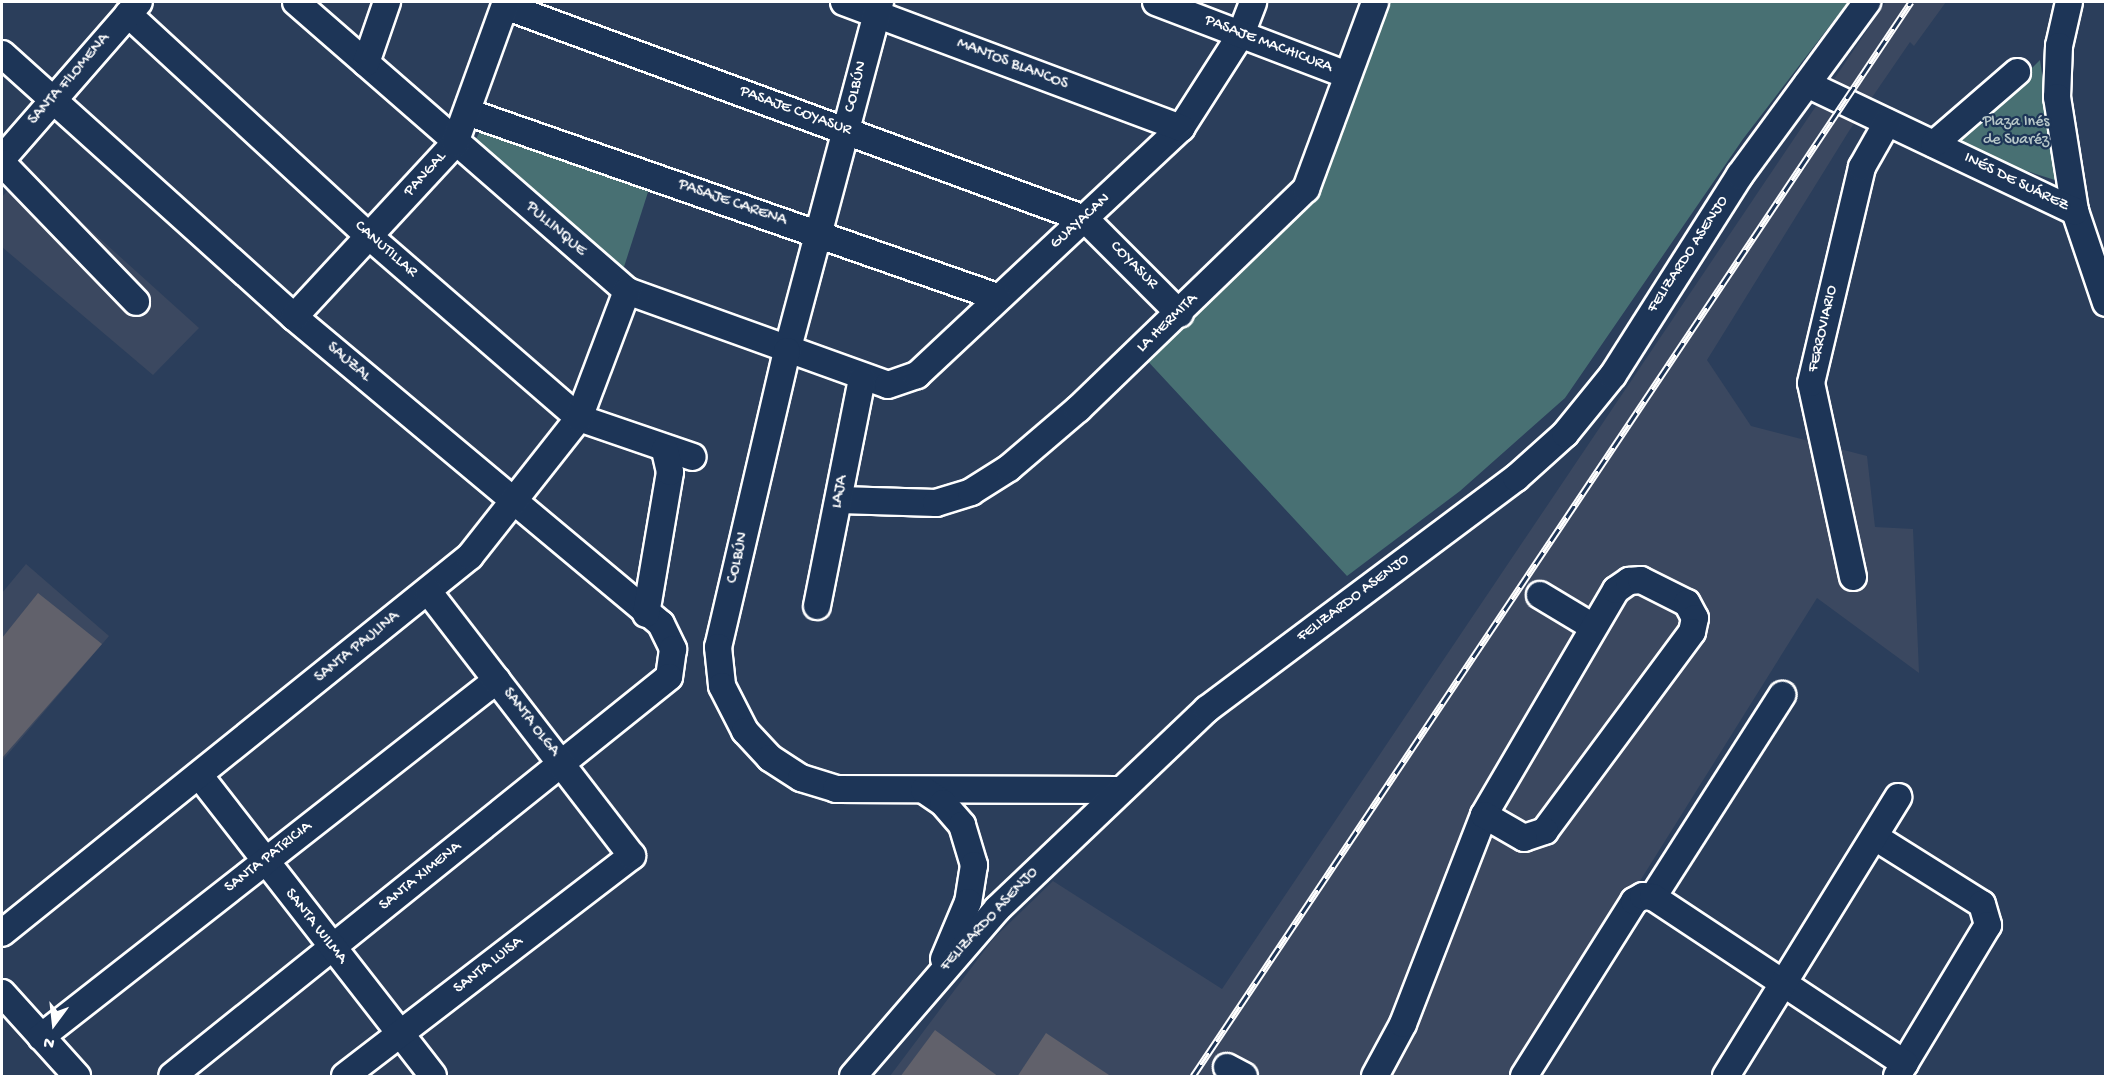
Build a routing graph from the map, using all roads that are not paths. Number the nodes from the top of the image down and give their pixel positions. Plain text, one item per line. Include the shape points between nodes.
1 (296, 2) edge
2 (387, 2) edge
3 (844, 2) edge
4 (1156, 2) edge
5 (1253, 2) edge
6 (1374, 2) edge
7 (1867, 2) edge
8 (2069, 2) edge
9 (506, 4) edge
10 (878, 7) edge
11 (134, 8) edge
12 (1241, 34) junction
13 (2, 54) edge
14 (366, 63) junction
15 (2018, 72) dead end
16 (1347, 75) junction
17 (1807, 84) junction
18 (52, 101) junction
19 (467, 112) junction
20 (1887, 123) junction
21 (1181, 128) junction
22 (846, 131) junction
23 (455, 143) junction
24 (1934, 144) junction
25 (2, 161) edge
26 (2075, 212) junction
27 (1085, 219) junction
28 (819, 234) junction
29 (370, 237) junction
30 (627, 291) junction
31 (997, 297) junction
32 (136, 302) dead end
33 (2106, 303) edge
34 (1180, 314) junction
35 (294, 317) junction
36 (786, 351) junction
37 (862, 378) junction
38 (579, 418) junction
39 (665, 450) junction
40 (693, 457) dead end
41 (840, 500) junction
42 (511, 502) junction
43 (1853, 577) dead end
44 (428, 591) junction
45 (1540, 595) dead end
46 (817, 606) dead end
47 (646, 614) junction
48 (1593, 627) junction
49 (669, 677) joint
50 (497, 680) junction
51 (1782, 695) dead end
52 (562, 765) junction
53 (199, 775) junction
54 (924, 790) junction
55 (1118, 790) junction
56 (1898, 797) dead end
57 (1484, 815) junction
58 (1875, 837) junction
59 (632, 856) joint
60 (264, 862) junction
61 (1653, 897) junction
62 (2, 933) edge
63 (332, 948) junction
64 (937, 976) junction
65 (1783, 984) junction
66 (2, 993) edge
67 (400, 1035) junction
68 (41, 1037) junction
69 (1901, 1070) edge
70 (77, 1077) edge
71 (172, 1077) edge
72 (345, 1077) edge
73 (433, 1077) edge
74 (853, 1077) edge
75 (1375, 1077) edge
76 (1524, 1077) edge
77 (1726, 1077) edge

1 - 14 street, PULLINQUE
2 - 14 street
3 - 10 street, MANTOS BLANCOS
4 - 12 street, PASAJE MACHICURA
5 - 12 street, GUAYACAN
6 - 16 street, LA HERMITA
7 - 17 street, FELIZARDO ASENJO
8 - 26 street via 2059,46 2057,97
9 - 19 street, PANGAL
9 - 22 street, PASAJE COYASUR
10 - 21 street, MANTOS BLANCOS
10 - 22 street, COLBÚN
11 - 18 street, SANTA FILOMENA
11 - 29 street, CANUTILLAR
12 - 16 street, PASAJE MACHICURA
12 - 21 street, GUAYACAN
13 - 18 street, SAUZAL
14 - 23 street, PULLINQUE
15 - 24 street
16 - 34 street, LA HERMITA via 1306,189
17 - 20 street, INÉS DE SUÁREZ
17 - 55 street, FELIZARDO ASENJO via 1740,175 1613,375 1565,434 1516,478 1207,709
18 - 25 street, SANTA FILOMENA
18 - 35 street, SAUZAL
19 - 23 street, PANGAL
19 - 28 street, PASAJE CARENA
20 - 24 street, INÉS DE SUÁREZ
20 - 43 street, FERROVIARIO via 1862,167 1811,383
21 - 27 street, GUAYACAN
22 - 27 street, PASAJE COYASUR
22 - 28 street, COLBÚN
23 - 29 street, PANGAL
23 - 30 street, PULLINQUE
24 - 26 street, INÉS DE SUÁREZ
25 - 32 street
26 - 33 street, INÉS DE SUÁREZ
27 - 31 street, GUAYACAN
27 - 34 street, COYASUR
28 - 31 street, PASAJE CARENA
28 - 36 street, COLBÚN
29 - 35 street, PANGAL
29 - 38 street, CANUTILLAR
30 - 36 street, PULLINQUE
30 - 38 street, SANTA PAULINA
31 - 37 street, GUAYACAN via 917,375 888,385
34 - 41 street, LA HERMITA via 1009,468 970,492 936,503
35 - 42 street, SAUZAL
36 - 37 street, PULLINQUE
36 - 54 street, COLBÚN via 718,647 722,686 735,716 757,745 801,778 852,792
37 - 41 street, LAJA
38 - 39 street, CANUTILLAR
38 - 42 street, SANTA PAULINA
39 - 40 street, CANUTILLAR
39 - 47 street via 670,472
41 - 46 street, LAJA
42 - 44 street, SANTA PAULINA via 470,556
42 - 47 street, SAUZAL
44 - 50 street, SANTA OLGA
44 - 53 street, SANTA PAULINA
45 - 48 street
47 - 49 street, SAUZAL via 661,624 671,640 674,659
48 - 57 street
48 - 57 street via 1619,586 1635,580 1687,603 1695,618 1692,632 1545,831 1524,838
49 - 52 street, SANTA XIMENA
50 - 52 street, SANTA OLGA
50 - 60 street, SANTA PATRICIA
51 - 61 street
52 - 59 street, SANTA OLGA
52 - 63 street, SANTA XIMENA
53 - 60 street, SANTA WILMA
53 - 62 street, SANTA PAULINA
54 - 55 street, COLBÚN
54 - 64 street via 943,803 962,825 974,865 968,902
55 - 64 street, FELIZARDO ASENJO via 997,909
56 - 58 street
57 - 75 street via 1403,1024
58 - 65 street
58 - 69 street via 1982,904 1988,925
59 - 67 street, SANTA LUISA
60 - 63 street, SANTA WILMA
60 - 68 street, SANTA PATRICIA
61 - 65 street
61 - 76 street via 1643,896 1634,901
63 - 67 street, SANTA WILMA
63 - 71 street, SANTA XIMENA
64 - 74 street, FELIZARDO ASENJO
65 - 69 street
65 - 77 street
66 - 68 street
67 - 72 street, SANTA LUISA
67 - 73 street, SANTA WILMA
68 - 70 street

